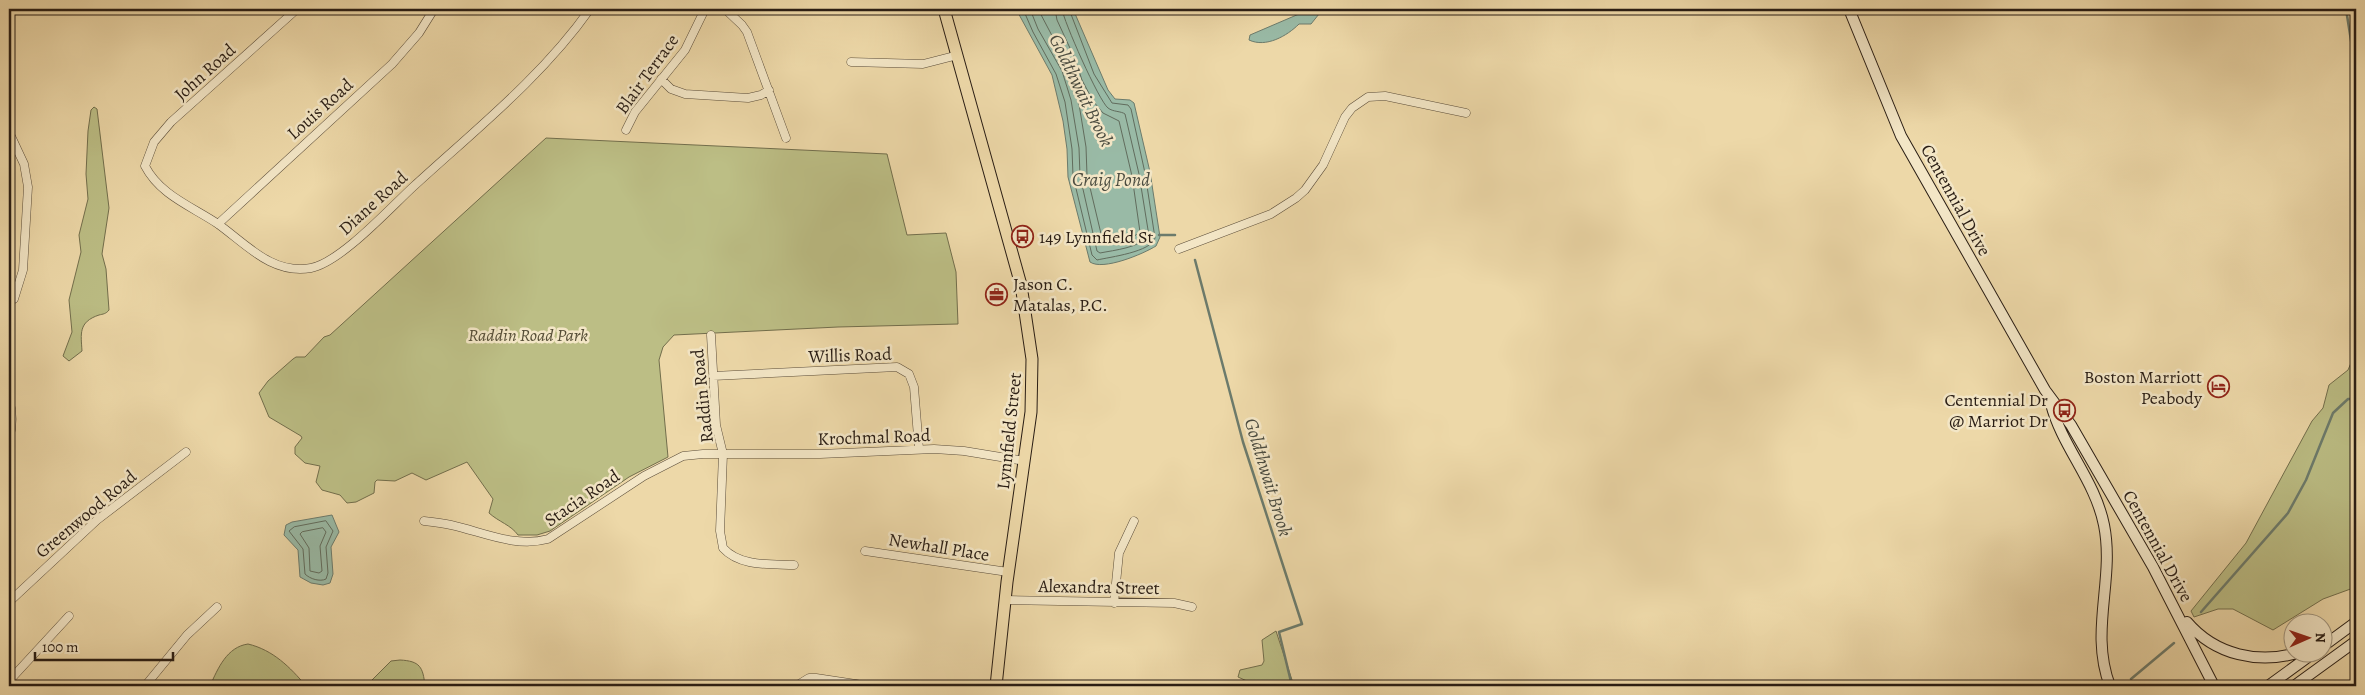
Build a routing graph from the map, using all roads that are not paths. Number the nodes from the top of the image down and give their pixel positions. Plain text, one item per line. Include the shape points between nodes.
1 (297, 9) edge
2 (434, 9) edge
3 (590, 9) edge
4 (705, 9) edge
5 (725, 9) edge
6 (944, 9) edge
7 (1849, 9) edge
8 (958, 56) junction
9 (851, 62) dead end
10 (661, 79) junction
11 (769, 90) junction
12 (1466, 113) dead end
13 (626, 130) dead end
14 (9, 134) edge
15 (786, 138) dead end
16 (145, 166) joint
17 (218, 224) junction
18 (1179, 249) dead end
19 (14, 299) dead end
20 (711, 335) dead end
21 (713, 376) junction
22 (9, 400) edge
23 (2050, 400) junction
24 (9, 439) edge
25 (919, 449) junction
26 (186, 452) dead end
27 (723, 454) junction
28 (1025, 462) junction
29 (424, 521) dead end
30 (1134, 521) dead end
31 (865, 551) dead end
32 (794, 565) dead end
33 (1008, 572) junction
34 (1005, 600) junction
35 (9, 602) edge
36 (1114, 603) junction
37 (2173, 604) junction
38 (1192, 606) dead end
39 (217, 608) dead end
40 (70, 616) dead end
41 (2356, 622) edge
42 (2332, 639) edge
43 (2356, 640) edge
44 (2282, 655) edge
45 (2332, 658) edge
46 (2300, 662) edge
47 (2327, 662) edge
48 (2328, 662) edge
49 (9, 682) edge
50 (145, 686) edge
51 (796, 686) edge
52 (869, 686) edge
53 (996, 686) edge
54 (2110, 686) edge
55 (2214, 686) edge
56 (2268, 686) edge
57 (2294, 686) edge
58 (2302, 686) edge

1 - 16 street, John Road via 171,122 154,142
2 - 17 street, Louis Road via 419,33 392,64
3 - 17 street, Diane Road via 521,88 358,237 323,264 300,268 278,265
4 - 10 street, Blair Terrace via 690,43
5 - 11 street via 747,32
6 - 8 main road, Lynnfield Street
7 - 23 street, Centennial Drive via 1905,143
8 - 9 street via 923,64
8 - 28 main road, Lynnfield Street via 1026,312 1033,377
10 - 11 street via 671,89 685,94 748,98
10 - 13 street, Blair Terrace via 635,112
11 - 15 street
12 - 18 street via 1385,96 1368,97 1345,117 1323,165 1296,198 1271,214
14 - 19 street via 24,164 28,187 23,270
16 - 17 street, Diane Road via 150,176 169,195
20 - 21 street, Raddin Road
21 - 25 street, Willis Road via 897,367 909,374 914,387
21 - 27 street, Raddin Road via 716,425
22 - 24 street via 12,410
23 - 37 street, Centennial Drive via 2071,426
23 - 54 street, Centennial Drive via 2055,420 2093,490 2104,526 2107,565 2100,638 2101,656
25 - 27 street, Krochmal Road
25 - 28 street, Krochmal Road via 964,451
26 - 35 street, Greenwood Road via 97,520
27 - 29 street, Stacia Road via 683,456 669,461 548,540 515,541
27 - 32 street, Raddin Road via 720,531 723,548 733,557 748,562
28 - 33 main road, Lynnfield Street
30 - 36 street via 1119,553
31 - 33 street, Newhall Place
33 - 34 main road, Lynnfield Street
34 - 36 street, Alexandra Street
34 - 53 main road, Lynnfield Street
36 - 38 street, Alexandra Street
37 - 44 street via 2194,630 2224,650 2253,658
37 - 55 street, Centennial Drive
39 - 50 street via 187,635
40 - 49 street
41 - 42 street
43 - 45 street
46 - 56 street
47 - 57 street
48 - 58 street
51 - 52 street via 808,678

